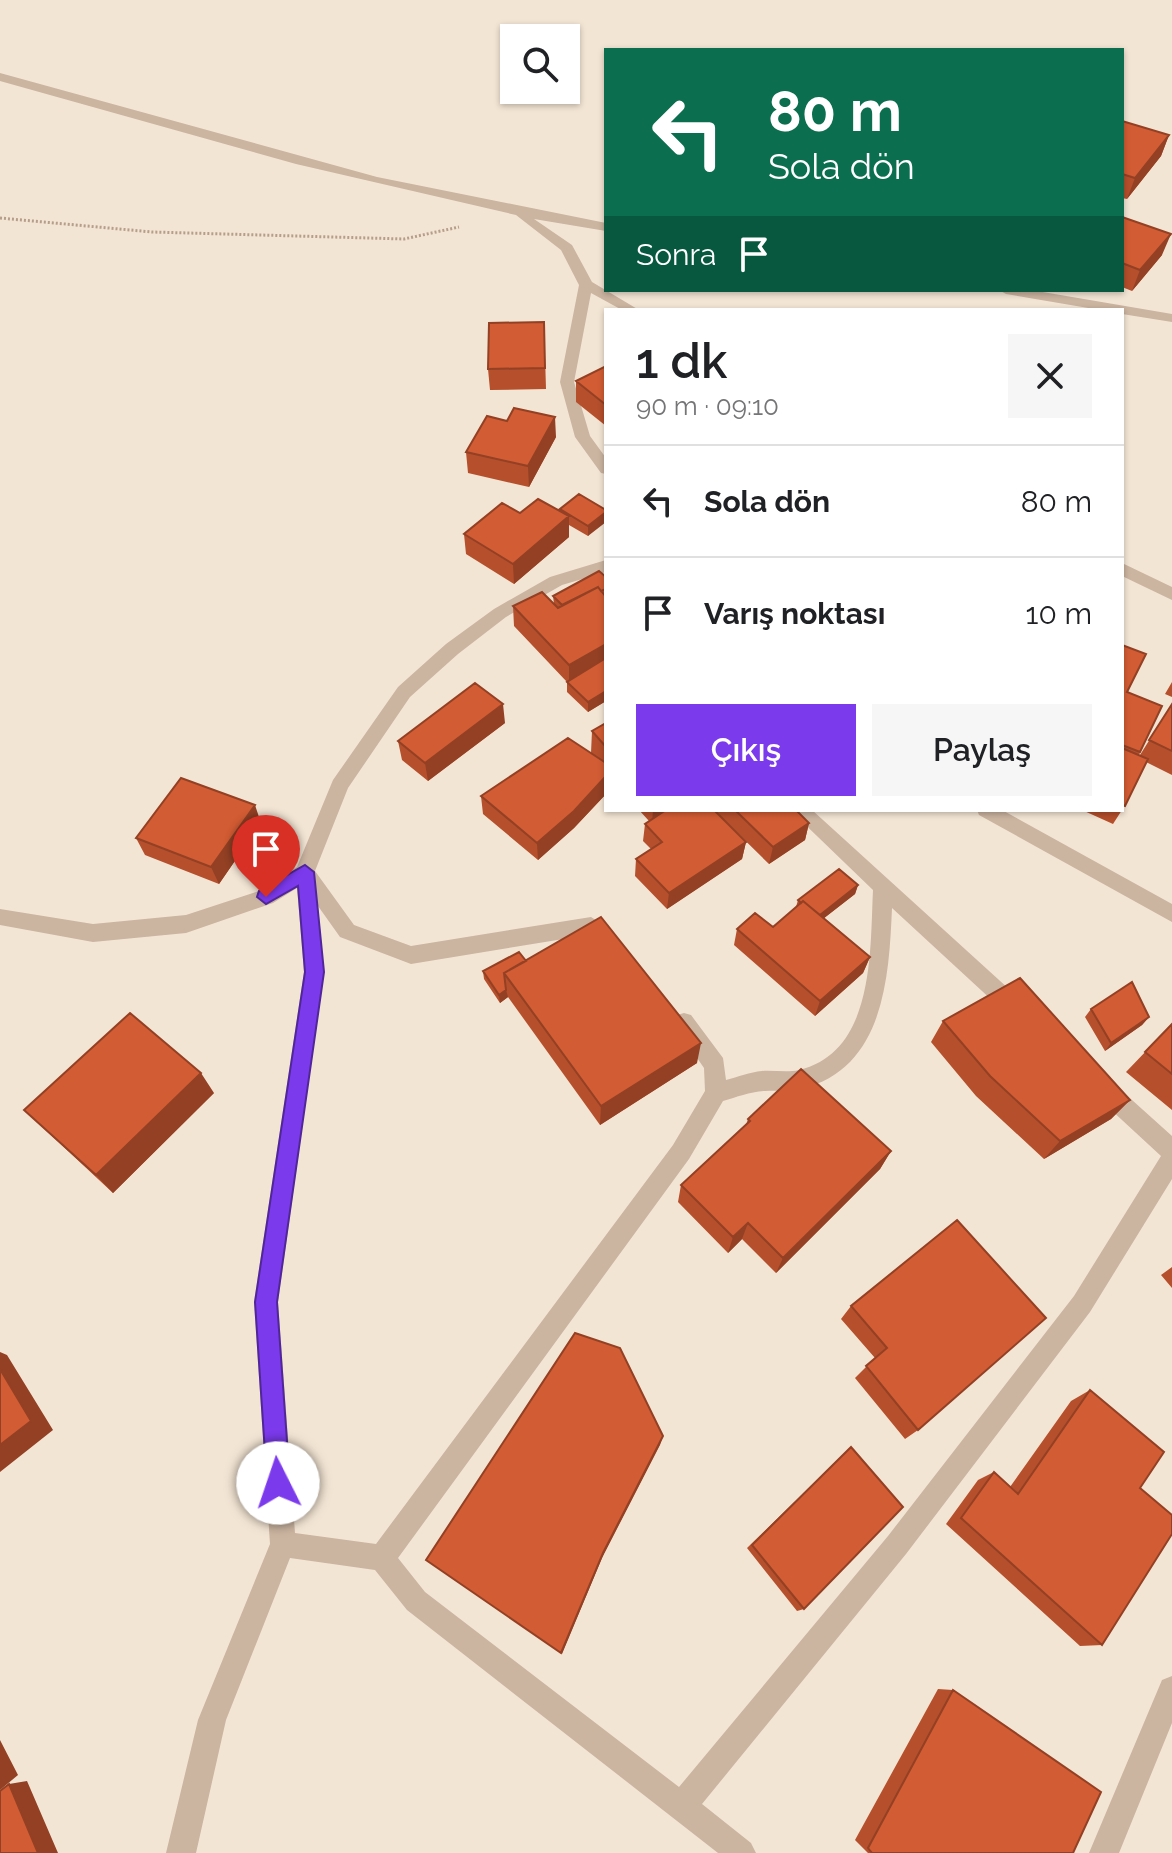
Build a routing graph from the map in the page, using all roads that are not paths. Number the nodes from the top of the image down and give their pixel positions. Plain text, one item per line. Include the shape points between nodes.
1 (0, 77) edge
2 (518, 214) junction
3 (604, 227) edge
4 (586, 285) junction
5 (1018, 292) edge
6 (628, 308) edge
7 (1113, 308) edge
8 (1124, 310) edge
9 (1172, 318) edge
10 (604, 466) edge
11 (604, 567) edge
12 (1124, 570) edge
13 (1172, 594) edge
14 (801, 812) edge
15 (990, 812) edge
16 (305, 872) junction
17 (883, 888) junction
18 (1172, 914) edge
19 (0, 917) edge
20 (622, 950) edge
21 (673, 1009) edge
22 (1028, 1020) edge
23 (1083, 1070) edge
24 (716, 1093) junction
25 (1172, 1151) edge
26 (1172, 1159) edge
27 (283, 1544) junction
28 (382, 1558) junction
29 (1172, 1690) edge
30 (682, 1806) junction
31 (181, 1853) edge
32 (741, 1853) edge
33 (1104, 1853) edge

1 - 2 street via 217,141
2 - 3 street
2 - 4 street via 567,248
4 - 6 street
4 - 10 street via 567,382 583,437
5 - 7 street
8 - 9 street
11 - 16 street via 556,581 500,613 404,692 340,785
12 - 13 street
14 - 17 street
15 - 18 street
16 - 19 street via 266,897 186,924 93,933
16 - 20 street via 347,931 411,955 591,926
16 - 27 street via 314,972 266,1302
17 - 22 street
17 - 24 street via 876,995 861,1030 839,1061 805,1079 760,1081
21 - 24 street via 715,1065
23 - 25 street
24 - 28 street via 681,1152
26 - 30 street via 1082,1304 897,1545
27 - 28 street
27 - 31 street via 212,1720
28 - 30 street via 416,1601
29 - 33 street
30 - 32 street

